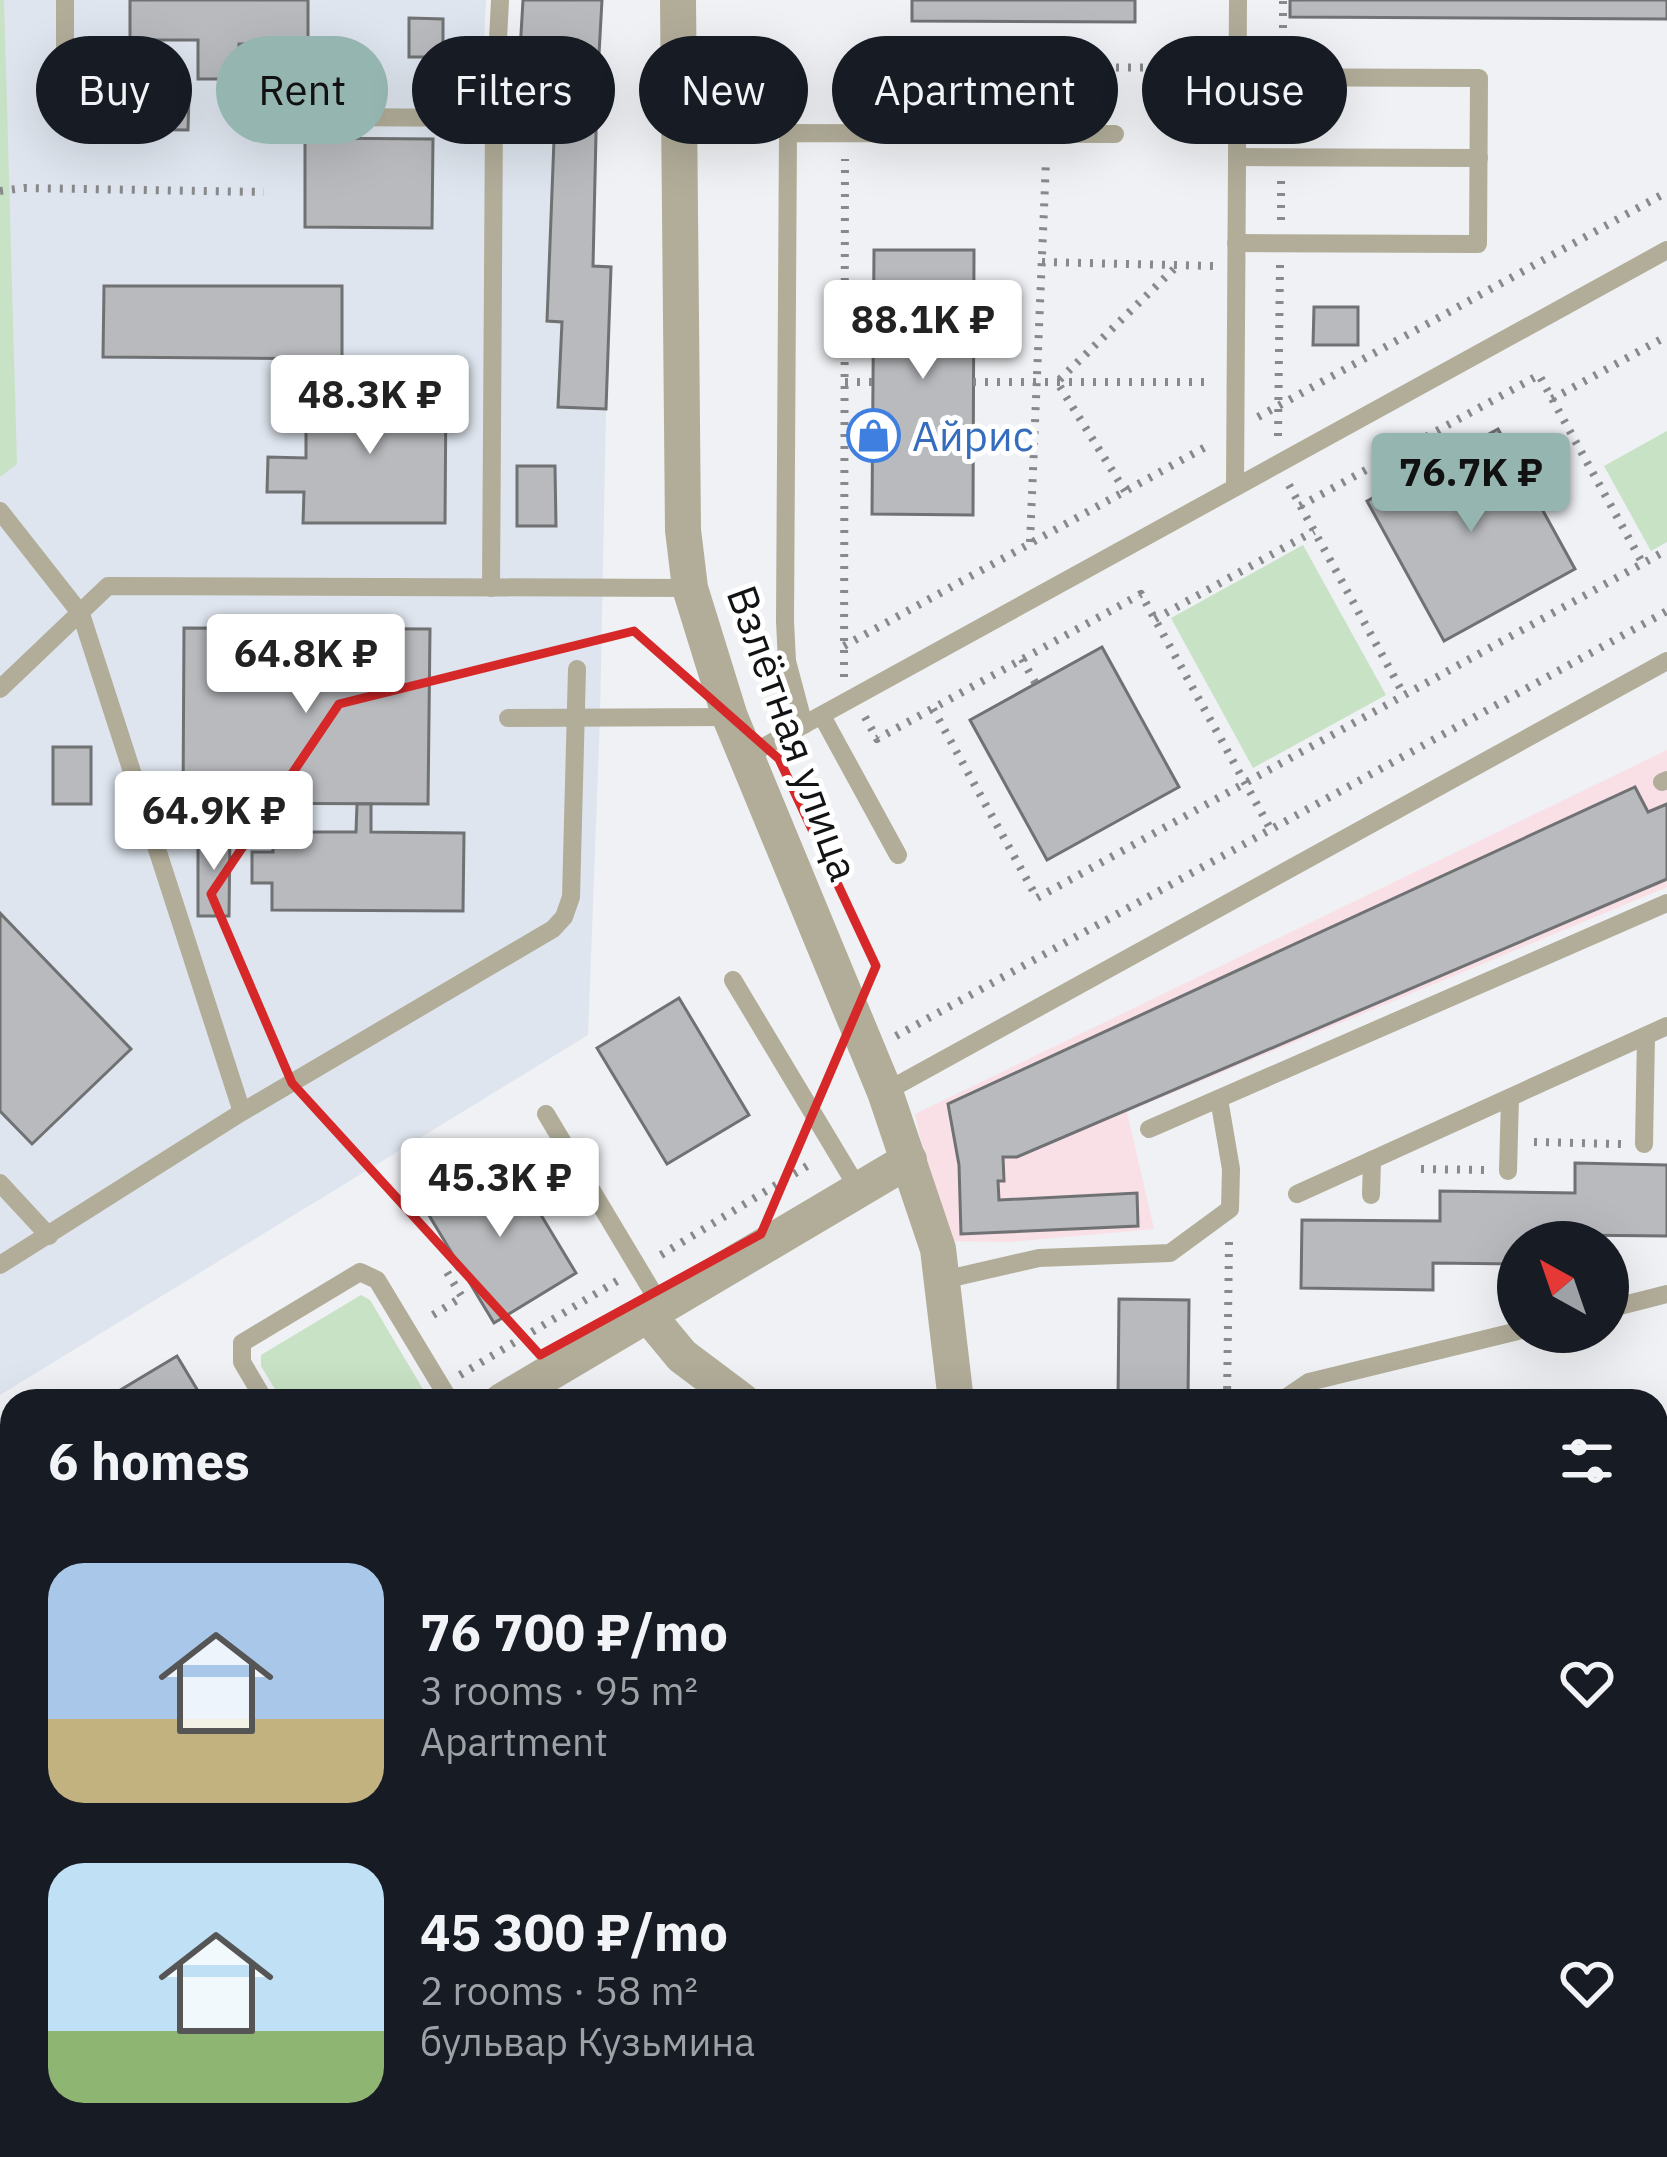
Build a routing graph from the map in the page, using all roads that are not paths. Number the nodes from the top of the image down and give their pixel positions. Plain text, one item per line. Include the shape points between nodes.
1 (65, 0) edge
2 (500, 0) edge
3 (679, 0) edge
4 (1238, 0) edge
5 (65, 36) edge
6 (498, 36) edge
7 (1238, 36) edge
8 (1347, 77) edge
9 (388, 117) edge
10 (832, 133) edge
11 (1237, 144) edge
12 (1237, 158) junction
13 (1479, 158) junction
14 (1236, 243) junction
15 (1667, 250) edge
16 (1235, 488) junction
17 (0, 511) edge
18 (491, 588) junction
19 (690, 588) junction
20 (81, 614) junction
21 (1667, 661) edge
22 (578, 669) dead end
23 (0, 689) edge
24 (576, 717) junction
25 (730, 717) junction
26 (508, 718) dead end
27 (813, 720) junction
28 (747, 757) junction
29 (898, 855) dead end
30 (1667, 903) edge
31 (733, 980) dead end
32 (1667, 1026) edge
33 (1646, 1036) junction
34 (884, 1092) junction
35 (1510, 1098) junction
36 (1219, 1099) junction
37 (242, 1112) junction
38 (546, 1114) dead end
39 (1149, 1129) dead end
40 (1645, 1144) road end
41 (909, 1160) junction
42 (1372, 1164) junction
43 (1508, 1171) road end
44 (0, 1183) edge
45 (859, 1190) junction
46 (1297, 1194) dead end
47 (1371, 1195) dead end
48 (49, 1236) junction
49 (0, 1265) edge
50 (944, 1280) junction
51 (1667, 1294) edge
52 (1629, 1304) edge
53 (655, 1311) junction
54 (1497, 1336) edge
55 (259, 1389) edge
56 (443, 1389) edge
57 (522, 1389) edge
58 (726, 1389) edge
59 (955, 1389) edge
60 (1299, 1389) edge

1 - 5 lane
2 - 6 lane
3 - 19 street, Взлётная улица
4 - 7 lane
8 - 13 lane via 1479,78
9 - 18 lane via 494,118
10 - 27 lane via 788,133 785,621 787,661
11 - 12 lane
12 - 13 lane
12 - 14 lane
13 - 14 lane via 1478,244
14 - 16 lane
15 - 16 lane
16 - 27 lane
17 - 20 lane
18 - 19 lane
18 - 20 lane via 108,586
19 - 25 street, Взлётная улица
20 - 23 lane
20 - 37 lane
21 - 34 lane
22 - 24 lane
24 - 25 lane
24 - 26 lane
24 - 37 lane via 571,897 554,929
25 - 28 street, Взлётная улица
27 - 28 lane
27 - 29 lane
28 - 34 street, Взлётная улица
30 - 36 lane
31 - 45 lane
32 - 33 lane
33 - 35 lane
33 - 40 lane
34 - 41 street, Взлётная улица
35 - 42 lane
35 - 43 lane
36 - 39 lane
36 - 50 lane via 1230,1209 1170,1253 1039,1258
37 - 48 lane
38 - 53 lane
41 - 45 street
41 - 50 street, Взлётная улица
42 - 46 lane
42 - 47 lane
44 - 48 lane
45 - 53 street
48 - 49 lane
50 - 59 street, Взлётная улица
51 - 52 lane
53 - 57 street
53 - 58 street via 682,1356
54 - 60 lane
55 - 56 lane via 242,1362 242,1343 360,1272 377,1280

